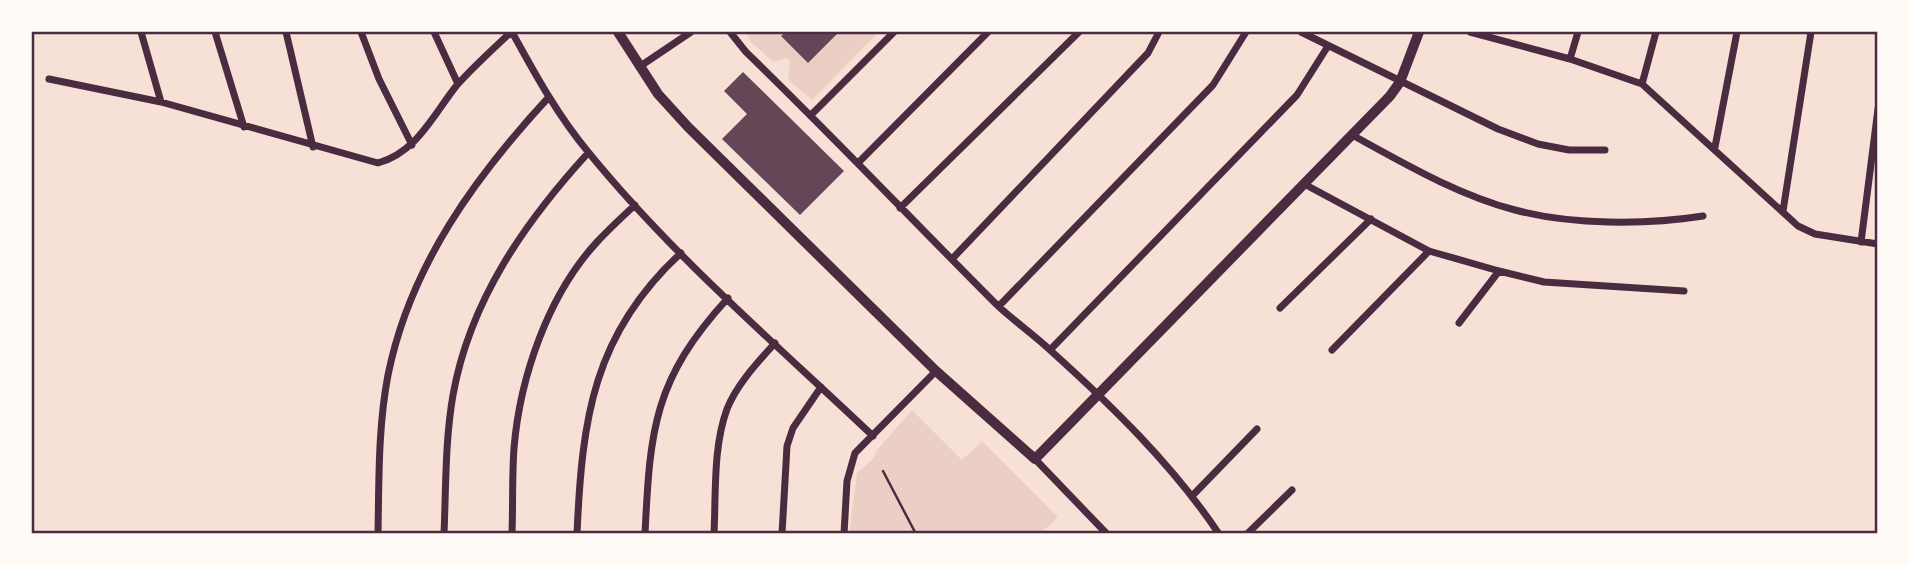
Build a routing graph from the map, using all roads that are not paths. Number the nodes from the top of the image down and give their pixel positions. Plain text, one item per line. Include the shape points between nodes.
1 (141, 32) edge
2 (215, 32) edge
3 (286, 32) edge
4 (361, 32) edge
5 (434, 32) edge
6 (512, 32) edge
7 (618, 32) edge
8 (691, 32) edge
9 (730, 32) edge
10 (894, 32) edge
11 (988, 32) edge
12 (1079, 32) edge
13 (1159, 32) edge
14 (1247, 32) edge
15 (1301, 32) edge
16 (1419, 32) edge
17 (1470, 32) edge
18 (1578, 32) edge
19 (1656, 32) edge
20 (1737, 32) edge
21 (1811, 32) edge
22 (1499, 35) edge
23 (1328, 46) junction
24 (1570, 59) junction
25 (639, 66) junction
26 (49, 79) dead end
27 (1400, 82) junction
28 (458, 84) junction
29 (1642, 84) junction
30 (548, 97) junction
31 (161, 102) junction
32 (1878, 110) edge
33 (811, 115) junction
34 (244, 127) junction
35 (1354, 136) junction
36 (412, 145) junction
37 (313, 147) junction
38 (1715, 147) junction
39 (1605, 150) dead end
40 (588, 153) junction
41 (859, 162) junction
42 (1874, 172) edge
43 (1306, 185) junction
44 (635, 205) junction
45 (900, 208) junction
46 (1783, 211) junction
47 (1703, 216) dead end
48 (1371, 219) junction
49 (1861, 242) junction
50 (1878, 244) edge
51 (1429, 251) junction
52 (681, 253) junction
53 (953, 258) junction
54 (1499, 271) junction
55 (1684, 291) dead end
56 (728, 298) junction
57 (999, 306) junction
58 (1280, 308) dead end
59 (1459, 323) dead end
60 (775, 343) junction
61 (1050, 350) junction
62 (1332, 350) dead end
63 (936, 371) junction
64 (821, 387) junction
65 (1098, 396) junction
66 (1257, 429) dead end
67 (873, 436) junction
68 (1035, 459) junction
69 (1293, 490) dead end
70 (1193, 495) junction
71 (378, 534) edge
72 (444, 534) edge
73 (512, 534) edge
74 (577, 534) edge
75 (645, 534) edge
76 (714, 534) edge
77 (782, 534) edge
78 (844, 534) edge
79 (1107, 534) edge
80 (1219, 534) edge
81 (1247, 534) edge

1 - 31 street
2 - 34 street
3 - 37 street
4 - 36 street
5 - 28 street
6 - 28 street
6 - 30 street
7 - 25 street
8 - 25 street
9 - 33 street
10 - 33 street
11 - 41 street
12 - 45 street
13 - 53 street via 1148,53
14 - 57 street via 1213,85
15 - 23 street
16 - 27 street
17 - 22 street
18 - 24 street
19 - 29 street
20 - 38 street
21 - 46 street
22 - 24 street
23 - 27 street
23 - 61 street via 1297,95
24 - 29 street
25 - 63 street via 688,127
26 - 31 street
27 - 35 street
27 - 39 street via 1538,144
28 - 36 street
29 - 38 street
30 - 40 street
30 - 71 street via 470,190 427,264 400,331 388,374 381,428
31 - 34 street
32 - 42 street
33 - 41 street
34 - 37 street
35 - 43 street
35 - 47 street via 1460,191 1515,210 1560,218 1667,222
36 - 37 street via 398,158 379,163
38 - 46 street
40 - 44 street
40 - 72 street via 542,203 486,293 453,393
41 - 45 street
42 - 49 street
43 - 48 street
43 - 65 street
44 - 52 street
44 - 73 street via 595,243 546,323 519,409
45 - 53 street
46 - 49 street via 1806,231
48 - 51 street
48 - 58 street
49 - 50 street
51 - 54 street
51 - 62 street
52 - 56 street
52 - 74 street via 651,281 609,347 580,455
53 - 57 street
54 - 55 street via 1544,282
54 - 59 street
56 - 60 street
56 - 75 street via 706,322 666,386 650,452
57 - 61 street
60 - 64 street
60 - 76 street via 728,408 720,436
61 - 65 street
63 - 67 street
63 - 68 street
64 - 67 street
64 - 77 street via 793,428 787,446
65 - 68 street
65 - 70 street
66 - 70 street
67 - 78 street via 855,453 847,481
68 - 79 street
69 - 81 street
70 - 80 street

